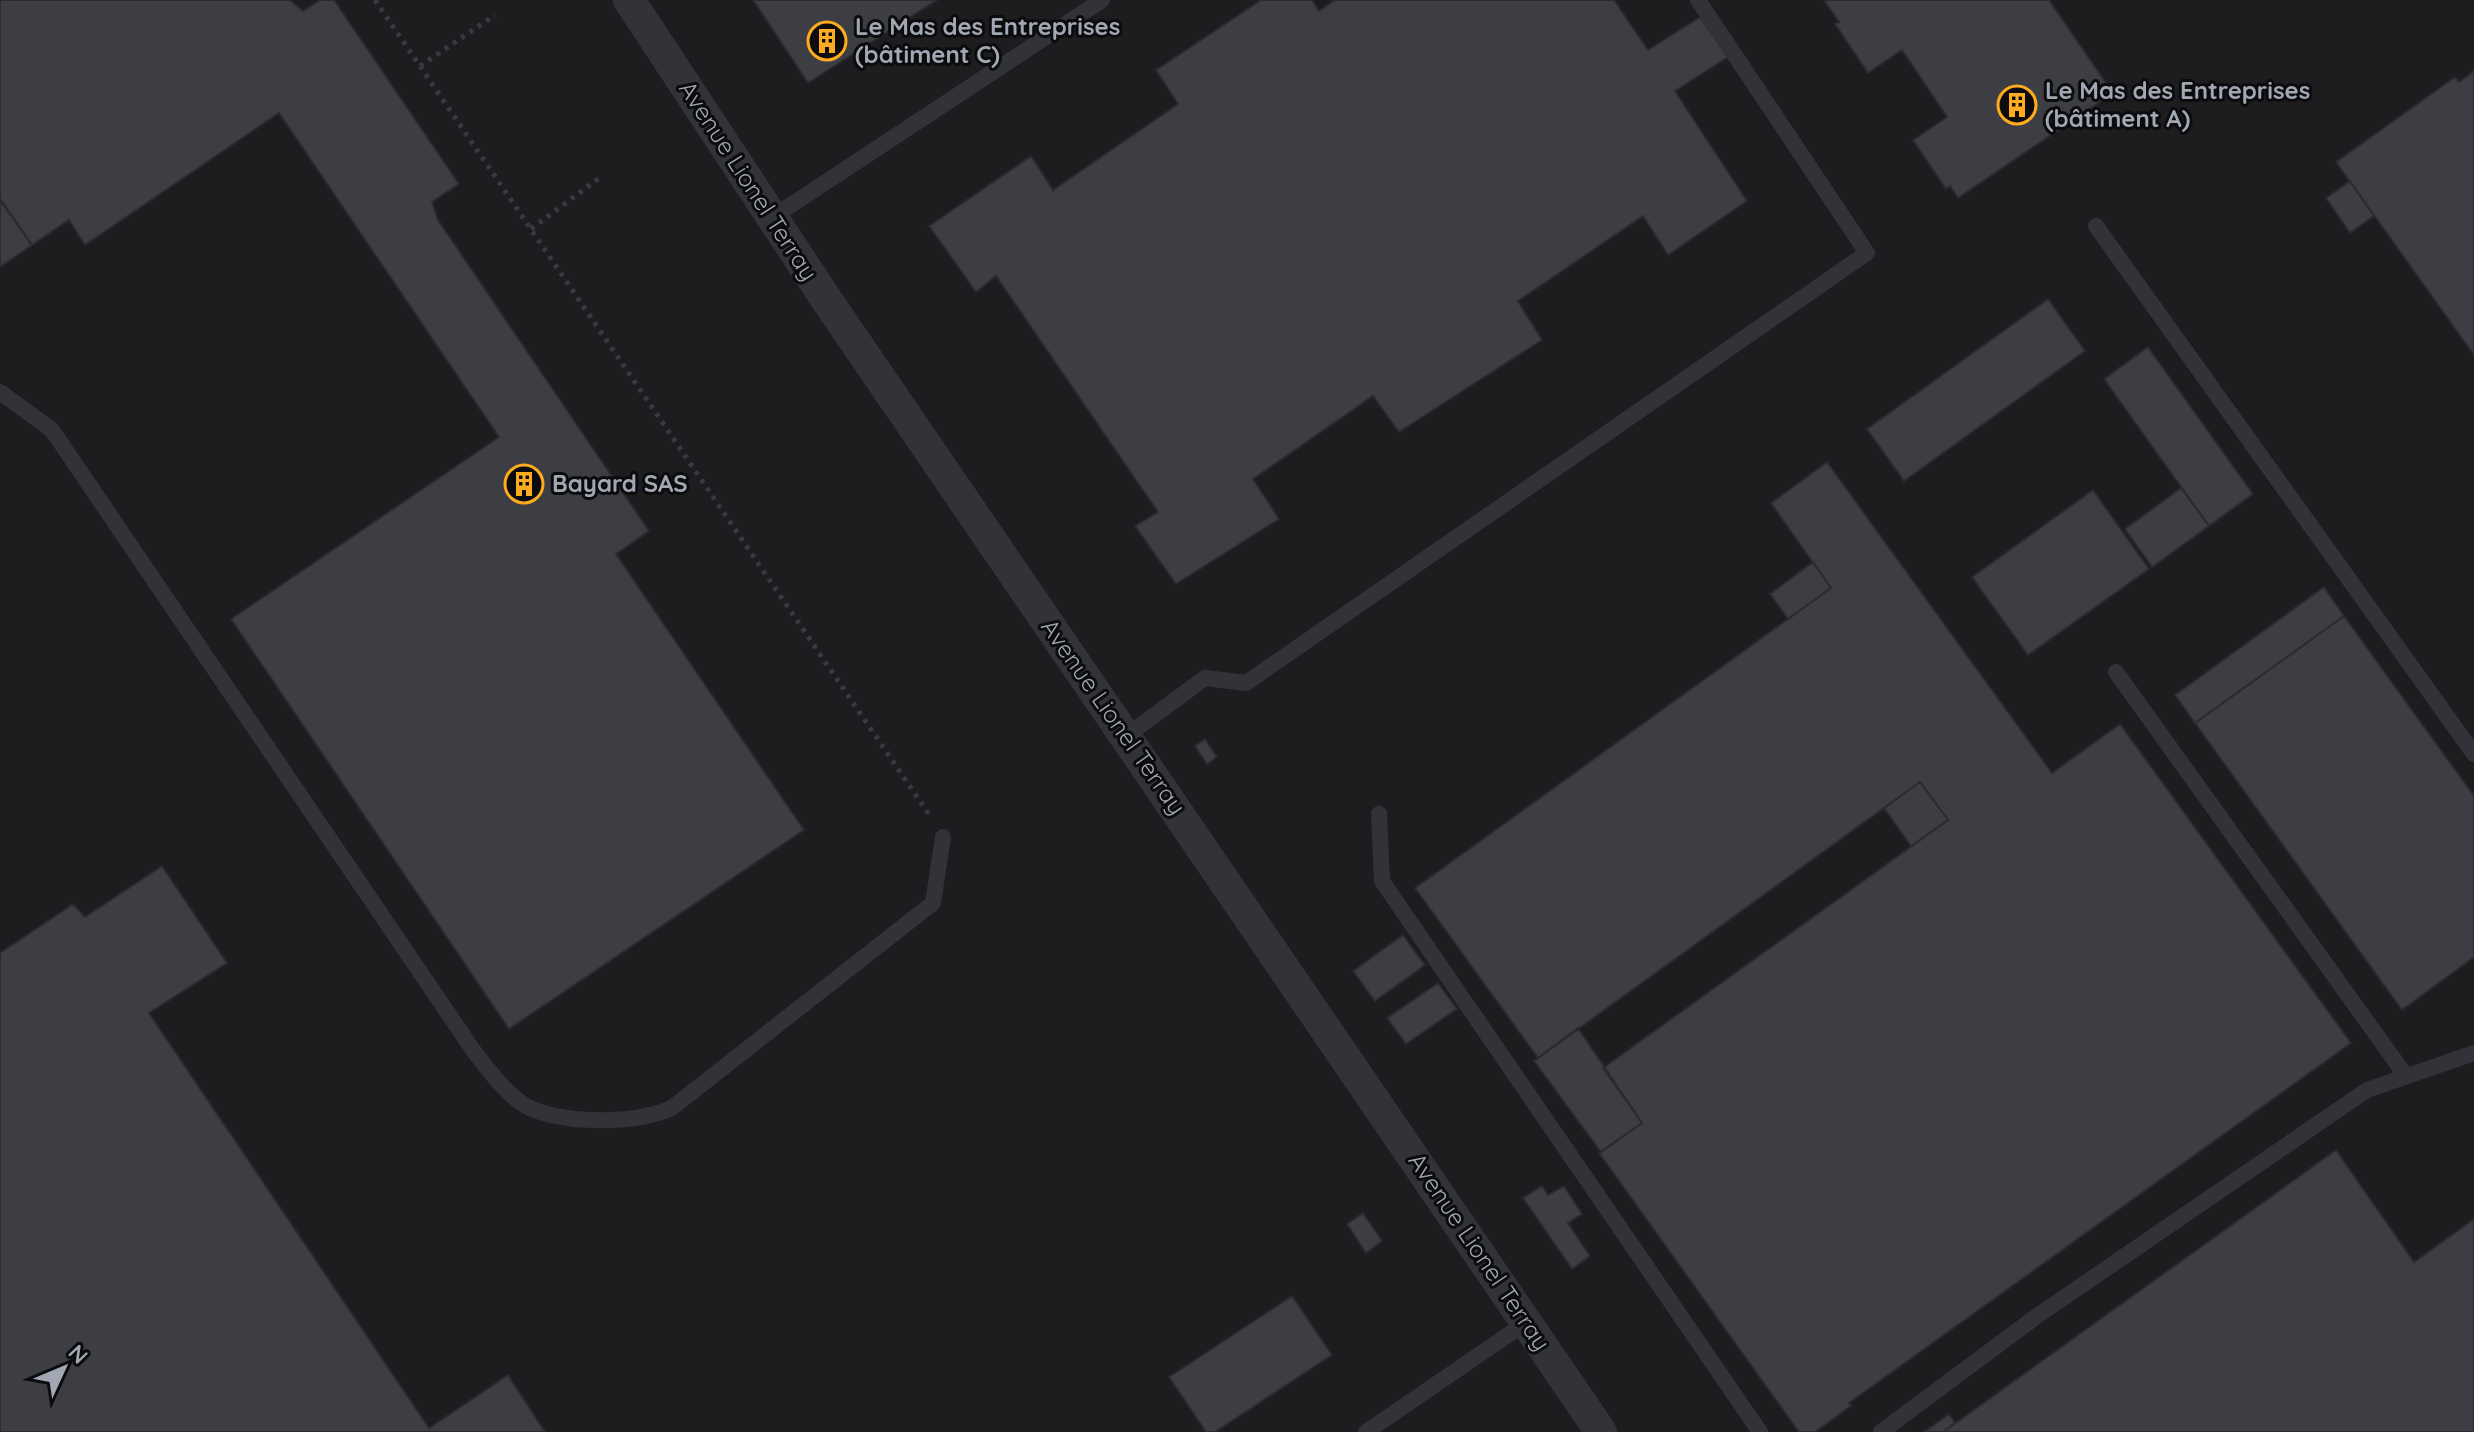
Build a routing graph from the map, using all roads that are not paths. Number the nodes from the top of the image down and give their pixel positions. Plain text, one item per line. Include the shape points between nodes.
1 (629, 0) edge
2 (1102, 0) edge
3 (1698, 0) edge
4 (773, 217) junction
5 (2096, 226) dead end
6 (0, 392) edge
7 (2116, 672) dead end
8 (1126, 736) junction
9 (2474, 754) edge
10 (1379, 814) dead end
11 (943, 837) road end
12 (2474, 1053) edge
13 (2406, 1076) junction
14 (1527, 1322) junction
15 (1366, 1432) edge
16 (1601, 1432) edge
17 (1760, 1432) edge
18 (1881, 1432) edge

1 - 4 street, Avenue Lionel Terray
2 - 4 lane
3 - 8 lane via 1867,253 1246,683 1205,678
4 - 8 street, Avenue Lionel Terray
5 - 9 lane
6 - 11 lane via 52,430 473,1050 526,1106 543,1113 622,1122 673,1107 933,903
7 - 13 lane
8 - 14 street, Avenue Lionel Terray
10 - 17 lane via 1382,881
12 - 13 lane
13 - 18 lane via 2355,1098 2037,1316
14 - 15 lane
14 - 16 street, Avenue Lionel Terray

